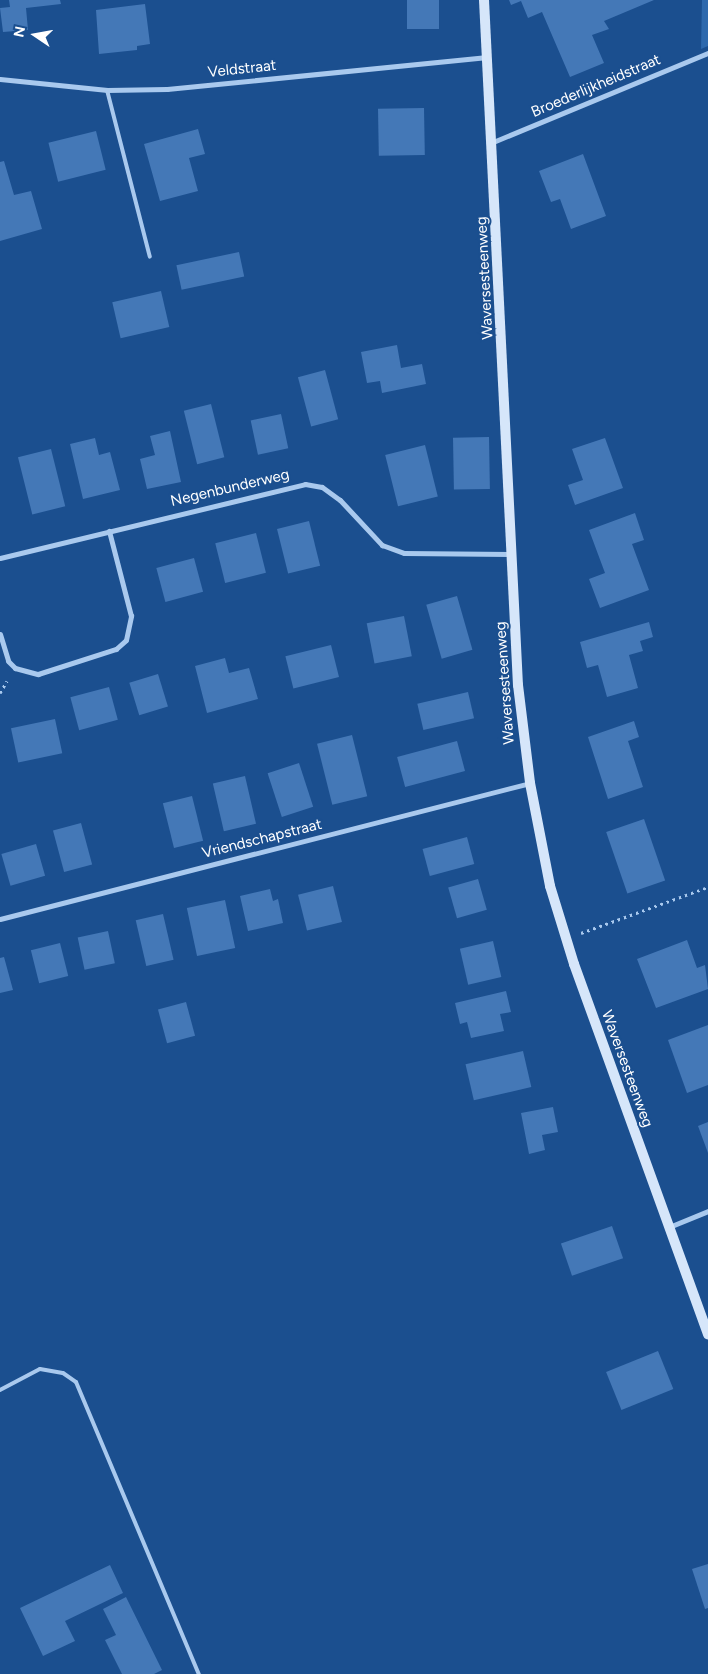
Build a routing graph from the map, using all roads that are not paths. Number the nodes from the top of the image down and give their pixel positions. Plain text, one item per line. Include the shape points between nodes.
1 (484, 0) edge
2 (708, 53) edge
3 (486, 57) junction
4 (0, 79) edge
5 (107, 90) junction
6 (493, 142) junction
7 (150, 257) dead end
8 (109, 531) junction
9 (513, 554) junction
10 (0, 558) edge
11 (0, 634) edge
12 (530, 783) junction
13 (0, 919) edge
14 (708, 1211) edge
15 (668, 1227) junction
16 (708, 1335) edge
17 (0, 1390) edge
18 (199, 1674) edge

1 - 3 street, Waversesteenweg
2 - 6 street, Broederlijkheidstraat
3 - 5 street, Veldstraat via 167,89
3 - 6 street, Waversesteenweg
4 - 5 street, Veldstraat
5 - 7 lane
6 - 9 street, Waversesteenweg
8 - 9 street, Negenbunderweg via 305,484 322,487 340,500 382,545 404,554
8 - 10 street, Negenbunderweg
8 - 11 street via 130,616 126,640 116,649 38,674 15,668 8,661
9 - 12 street, Waversesteenweg via 518,685
12 - 13 street, Vriendschapstraat
12 - 15 street, Waversesteenweg via 550,886 566,938
14 - 15 street
15 - 16 street, Waversesteenweg
17 - 18 lane via 40,1369 62,1373 76,1382

